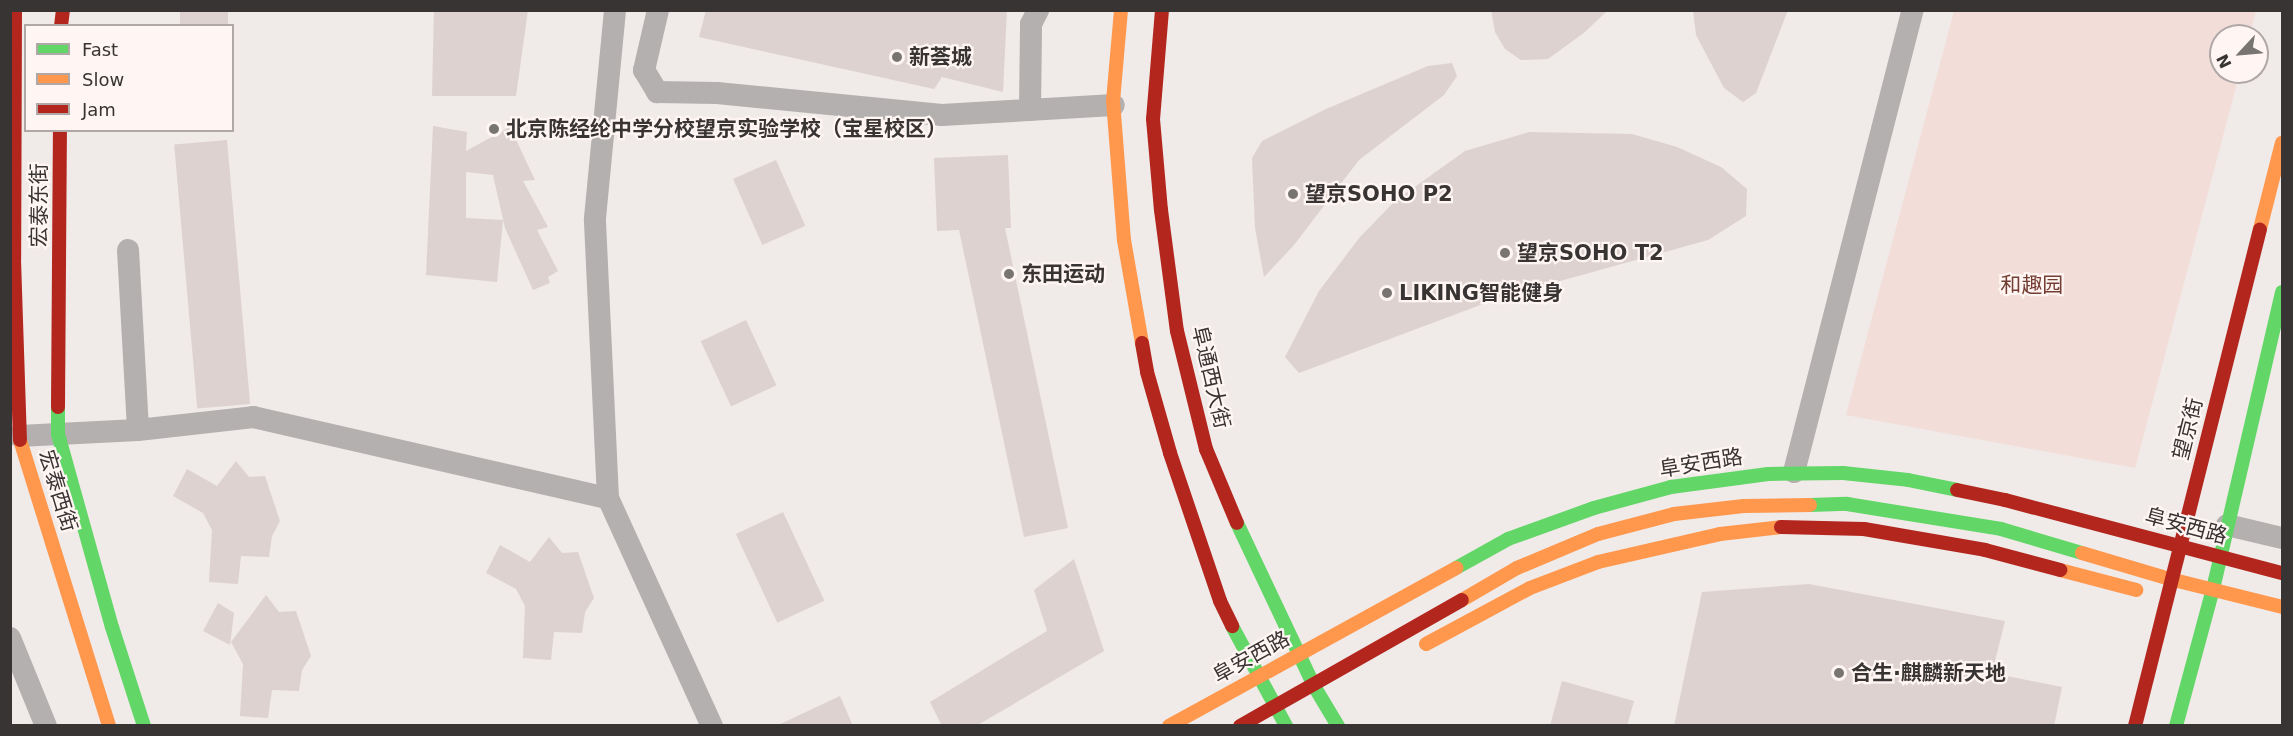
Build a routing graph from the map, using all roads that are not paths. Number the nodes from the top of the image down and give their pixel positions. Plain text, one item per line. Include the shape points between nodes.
1 (15, 10) edge
2 (615, 10) edge
3 (658, 10) edge
4 (1038, 10) edge
5 (1121, 10) edge
6 (1162, 10) edge
7 (1913, 10) edge
8 (1114, 105) junction
9 (1029, 110) junction
10 (60, 132) edge
11 (2283, 143) edge
12 (128, 250) dead end
13 (60, 279) joint
14 (2283, 292) edge
15 (138, 430) junction
16 (58, 434) junction
17 (15, 435) edge
18 (1794, 472) junction
19 (608, 498) junction
20 (2227, 525) junction
21 (2283, 538) edge
22 (2180, 547) junction
23 (2219, 557) junction
24 (2283, 573) edge
25 (2170, 579) junction
26 (2213, 589) junction
27 (2156, 595) junction
28 (2283, 607) edge
29 (10, 638) edge
30 (1411, 652) dead end
31 (1299, 655) junction
32 (1258, 678) junction
33 (1314, 686) junction
34 (1275, 707) junction
35 (1287, 723) edge
36 (46, 726) edge
37 (109, 726) edge
38 (144, 726) edge
39 (712, 726) edge
40 (1168, 726) edge
41 (1240, 726) edge
42 (1338, 726) edge
43 (2135, 726) edge
44 (2176, 726) edge

1 - 17 main road, 宏泰西街
2 - 19 street via 595,218
3 - 9 street via 644,70 657,92 717,93 942,115
4 - 9 street via 1031,24
5 - 8 main road
6 - 31 main road, 阜通西大街 via 1153,119 1177,331 1206,449
7 - 18 street
8 - 9 street
8 - 32 main road via 1124,240 1147,372 1220,601
10 - 13 main road, 宏泰东街
11 - 22 main road, 望京街
12 - 15 street
13 - 16 main road, 宏泰西街
14 - 20 main road
15 - 16 street
15 - 19 street via 253,417
16 - 17 street
16 - 38 main road, 宏泰西街
17 - 37 main road, 宏泰西街
18 - 22 main road, 阜安西路 via 1908,480 2005,500
18 - 31 main road, 阜安西路 via 1671,487 1508,539
19 - 39 street
20 - 21 street
20 - 23 main road
22 - 23 main road, 阜安西路
22 - 25 main road, 望京街
23 - 24 main road, 阜安西路
23 - 26 main road
25 - 26 main road
25 - 27 main road, 望京街
25 - 33 main road via 2001,529 1847,504 1744,506 1674,514 1598,534 1517,568
26 - 28 main road
26 - 44 main road
27 - 30 main road via 1984,550 1864,529 1794,525 1720,534 1598,562 1530,588
27 - 43 main road, 望京街
29 - 36 street
31 - 32 main road, 阜安西路
31 - 33 main road, 阜通西大街
32 - 34 main road
32 - 40 main road, 阜安西路
33 - 34 main road
33 - 42 main road, 阜通西大街
34 - 35 main road
34 - 41 main road

